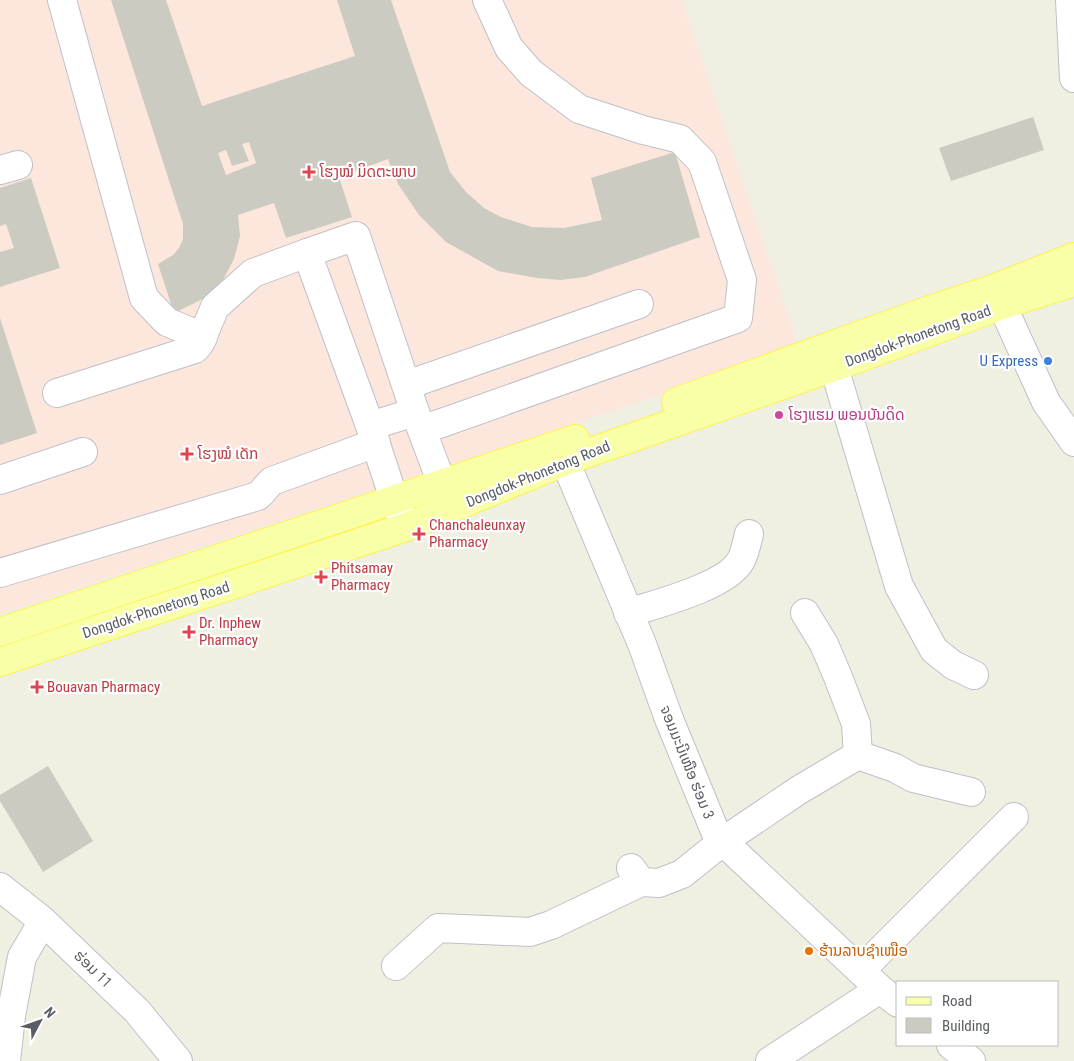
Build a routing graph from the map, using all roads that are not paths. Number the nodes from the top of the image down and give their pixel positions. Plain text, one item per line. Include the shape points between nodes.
1 (62, 0) edge
2 (487, 0) edge
3 (1070, 0) edge
4 (1074, 78) edge
5 (307, 253) junction
6 (1074, 257) edge
7 (1074, 282) edge
8 (639, 304) dead end
9 (1002, 305) junction
10 (203, 337) junction
11 (834, 367) junction
12 (407, 385) junction
13 (57, 393) dead end
14 (419, 421) junction
15 (373, 434) junction
16 (1074, 442) edge
17 (83, 452) dead end
18 (565, 461) junction
19 (0, 480) edge
20 (442, 482) junction
21 (394, 499) junction
22 (451, 509) junction
23 (406, 528) junction
24 (749, 534) dead end
25 (0, 572) edge
26 (628, 613) junction
27 (805, 613) dead end
28 (0, 632) edge
29 (0, 662) edge
30 (974, 674) dead end
31 (858, 755) junction
32 (971, 792) dead end
33 (1014, 817) dead end
34 (722, 842) junction
35 (0, 887) edge
36 (43, 921) junction
37 (396, 966) dead end
38 (861, 970) junction
39 (889, 996) edge
40 (951, 1046) edge
41 (6, 1061) edge
42 (178, 1061) edge
43 (770, 1061) edge
44 (971, 1061) edge

1 - 10 street via 144,298 167,322
2 - 14 street via 509,48 531,73 579,109 680,139 702,162 742,280 738,318
3 - 4 street
5 - 10 street via 252,273 215,307
5 - 12 street via 356,236
5 - 15 street
6 - 20 main road, Dongdok-Phonetong Road via 996,288 559,444
7 - 9 main road, Dongdok-Phonetong Road
8 - 12 street
9 - 11 main road, Dongdok-Phonetong Road
9 - 16 street via 1046,402
10 - 13 street via 195,349
11 - 18 main road, Dongdok-Phonetong Road
11 - 30 street via 899,586 934,650 953,665
12 - 14 street
14 - 15 street
14 - 20 street
15 - 21 street
15 - 25 street via 272,481 258,496
17 - 19 street
18 - 22 main road, Dongdok-Phonetong Road
18 - 26 street, ຈອມມະນີເໜືອ ຮ່ອມ 3
20 - 21 main road, Dongdok-Phonetong Road
20 - 22 street
21 - 23 street
21 - 28 main road, Dongdok-Phonetong Road
22 - 23 main road, Dongdok-Phonetong Road
23 - 29 main road, Dongdok-Phonetong Road
24 - 26 street via 741,561 722,579
26 - 34 street, ຈອມມະນີເໜືອ ຮ່ອມ 3 via 713,827
27 - 31 street via 824,644 856,724
31 - 32 street via 913,778
31 - 34 street
33 - 38 street
34 - 37 street via 682,874 659,883 636,875 551,925 530,932 438,928
34 - 38 street, ຈອມມະນີເໜືອ ຮ່ອມ 3
35 - 36 street, ຮ່ອມ 11
36 - 41 street via 22,957
36 - 42 street, ຮ່ອມ 11 via 137,1011
38 - 39 street, ຈອມມະນີເໜືອ ຮ່ອມ 3
39 - 43 street
40 - 44 street

